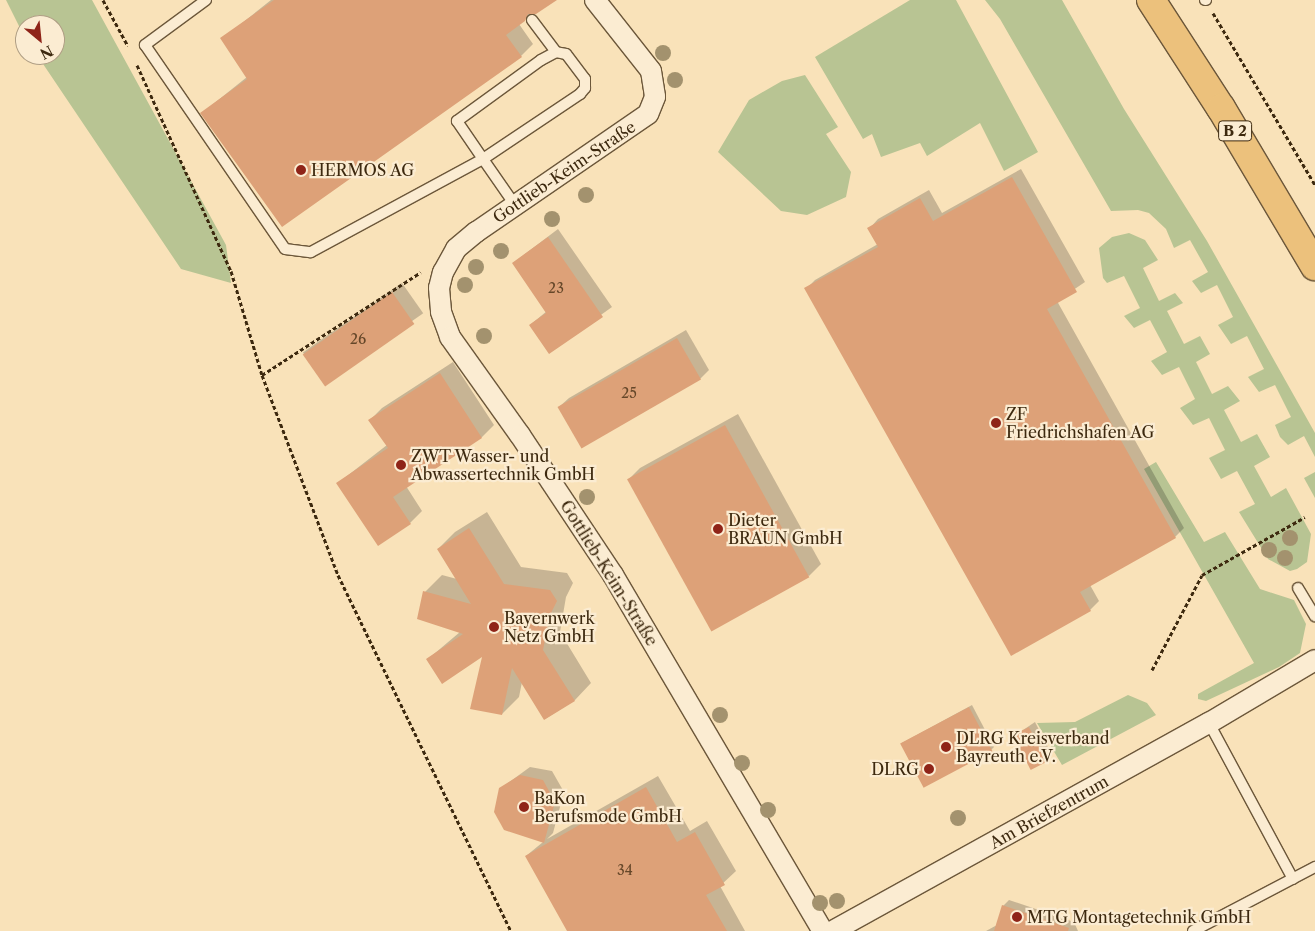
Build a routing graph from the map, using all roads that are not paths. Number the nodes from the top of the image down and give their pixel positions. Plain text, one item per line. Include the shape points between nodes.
1 (206, 0) edge
2 (595, 0) edge
3 (1151, 0) edge
4 (532, 20) dead end
5 (556, 52) junction
6 (483, 159) junction
7 (514, 205) junction
8 (1315, 266) edge
9 (1298, 588) dead end
10 (1315, 616) edge
11 (1315, 660) edge
12 (1209, 723) junction
13 (1315, 867) edge
14 (1293, 879) junction
15 (822, 931) edge
16 (833, 931) edge
17 (1193, 931) edge

1 - 6 lane via 145,45 285,249 311,252
2 - 7 street, Gottlieb-Keim-Straße via 651,71 655,97 648,114
3 - 8 main road, B 2 via 1221,108
4 - 5 lane
5 - 6 lane via 457,121
5 - 6 lane via 566,54 572,61 585,79 585,88
6 - 7 lane
7 - 15 street, Gottlieb-Keim-Straße via 456,250 443,272 439,288 441,312 450,337 613,575
9 - 10 lane
11 - 12 street, Am Briefzentrum
12 - 14 lane
12 - 16 street, Am Briefzentrum
13 - 14 lane
14 - 17 lane

